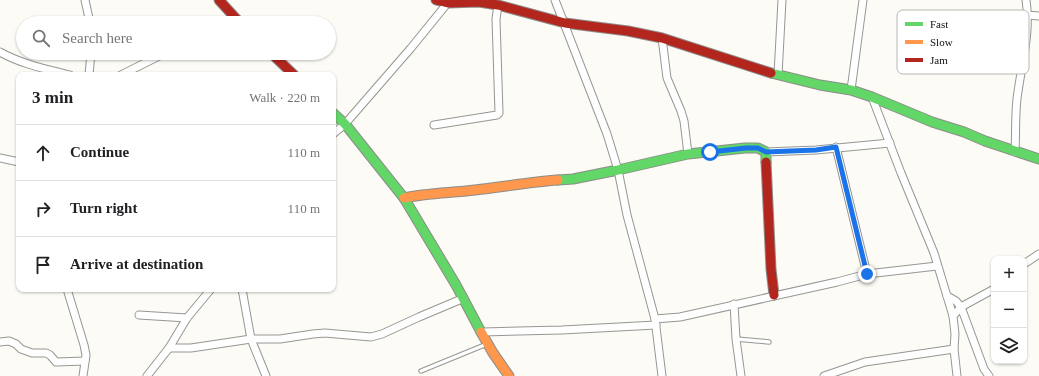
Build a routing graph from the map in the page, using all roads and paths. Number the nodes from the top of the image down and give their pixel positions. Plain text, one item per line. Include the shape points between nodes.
1 (85, 0) edge
2 (219, 0) edge
3 (436, 0) edge
4 (555, 0) edge
5 (782, 0) edge
6 (863, 0) edge
7 (1026, 0) edge
8 (449, 1) edge
9 (498, 5) junction
10 (1027, 10) edge
11 (1029, 15) edge
12 (88, 16) edge
13 (234, 16) edge
14 (1039, 16) edge
15 (565, 23) junction
16 (662, 38) junction
17 (0, 52) edge
18 (16, 59) edge
19 (18, 60) edge
20 (90, 60) edge
21 (151, 60) edge
22 (278, 60) edge
23 (59, 72) edge
24 (89, 72) edge
25 (127, 72) edge
26 (291, 72) edge
27 (1022, 74) edge
28 (778, 75) junction
29 (851, 90) junction
30 (872, 97) junction
31 (336, 116) edge
32 (345, 124) junction
33 (434, 125) dead end
34 (336, 132) edge
35 (890, 143) junction
36 (836, 147) junction
37 (766, 152) junction
38 (1015, 152) junction
39 (688, 154) junction
40 (0, 158) edge
41 (1039, 159) edge
42 (16, 161) edge
43 (618, 170) junction
44 (404, 198) junction
45 (1039, 254) edge
46 (1027, 262) edge
47 (937, 266) junction
48 (867, 274) junction
49 (991, 291) edge
50 (68, 292) edge
51 (209, 292) edge
52 (243, 292) edge
53 (774, 295) junction
54 (947, 296) junction
55 (464, 298) junction
56 (734, 304) junction
57 (961, 307) junction
58 (139, 314) dead end
59 (953, 316) junction
60 (187, 318) junction
61 (655, 322) junction
62 (483, 332) junction
63 (251, 338) junction
64 (736, 339) junction
65 (0, 342) edge
66 (769, 342) dead end
67 (488, 344) junction
68 (168, 348) junction
69 (954, 349) junction
70 (85, 361) junction
71 (421, 372) dead end
72 (83, 376) edge
73 (148, 376) edge
74 (266, 376) edge
75 (509, 376) edge
76 (662, 376) edge
77 (740, 376) edge
78 (824, 376) edge
79 (957, 376) edge
80 (989, 376) edge

1 - 12 street
2 - 13 street
3 - 8 street
4 - 15 street
5 - 28 street
6 - 29 street
7 - 10 street
8 - 9 street
8 - 32 street
9 - 15 street
9 - 33 street via 496,19 500,113
11 - 14 street
15 - 16 street
15 - 43 street
16 - 28 street
16 - 39 street via 667,78 682,111
17 - 18 street
19 - 23 street
20 - 24 street
21 - 25 street
22 - 26 street
27 - 38 street
28 - 29 street
29 - 30 street
30 - 35 street
30 - 38 street
31 - 32 street
32 - 34 street
32 - 44 street
35 - 36 street
35 - 47 street via 927,234
36 - 37 street
36 - 48 street
37 - 39 street via 758,148 746,148
37 - 53 street
38 - 41 street
39 - 43 street
40 - 42 street
43 - 44 street via 573,179 419,194
43 - 61 street
44 - 55 street
45 - 46 street
47 - 48 street
47 - 54 street
48 - 53 street
49 - 57 street
50 - 70 street via 81,332
51 - 60 street
52 - 63 street
53 - 56 street
54 - 57 street
54 - 59 street
55 - 62 street
55 - 63 street via 382,334 371,336 325,333
56 - 61 street
56 - 64 street
57 - 59 street
57 - 80 street via 984,369
58 - 60 street
59 - 69 street
60 - 68 street
61 - 62 street via 562,330
61 - 76 street
62 - 67 street
63 - 68 street via 191,348
63 - 74 street
64 - 66 lane
64 - 77 street
65 - 70 street via 9,341 32,353 46,353 56,362
67 - 71 lane
67 - 75 street
68 - 73 street
69 - 78 street via 865,362
69 - 79 street
70 - 72 street

